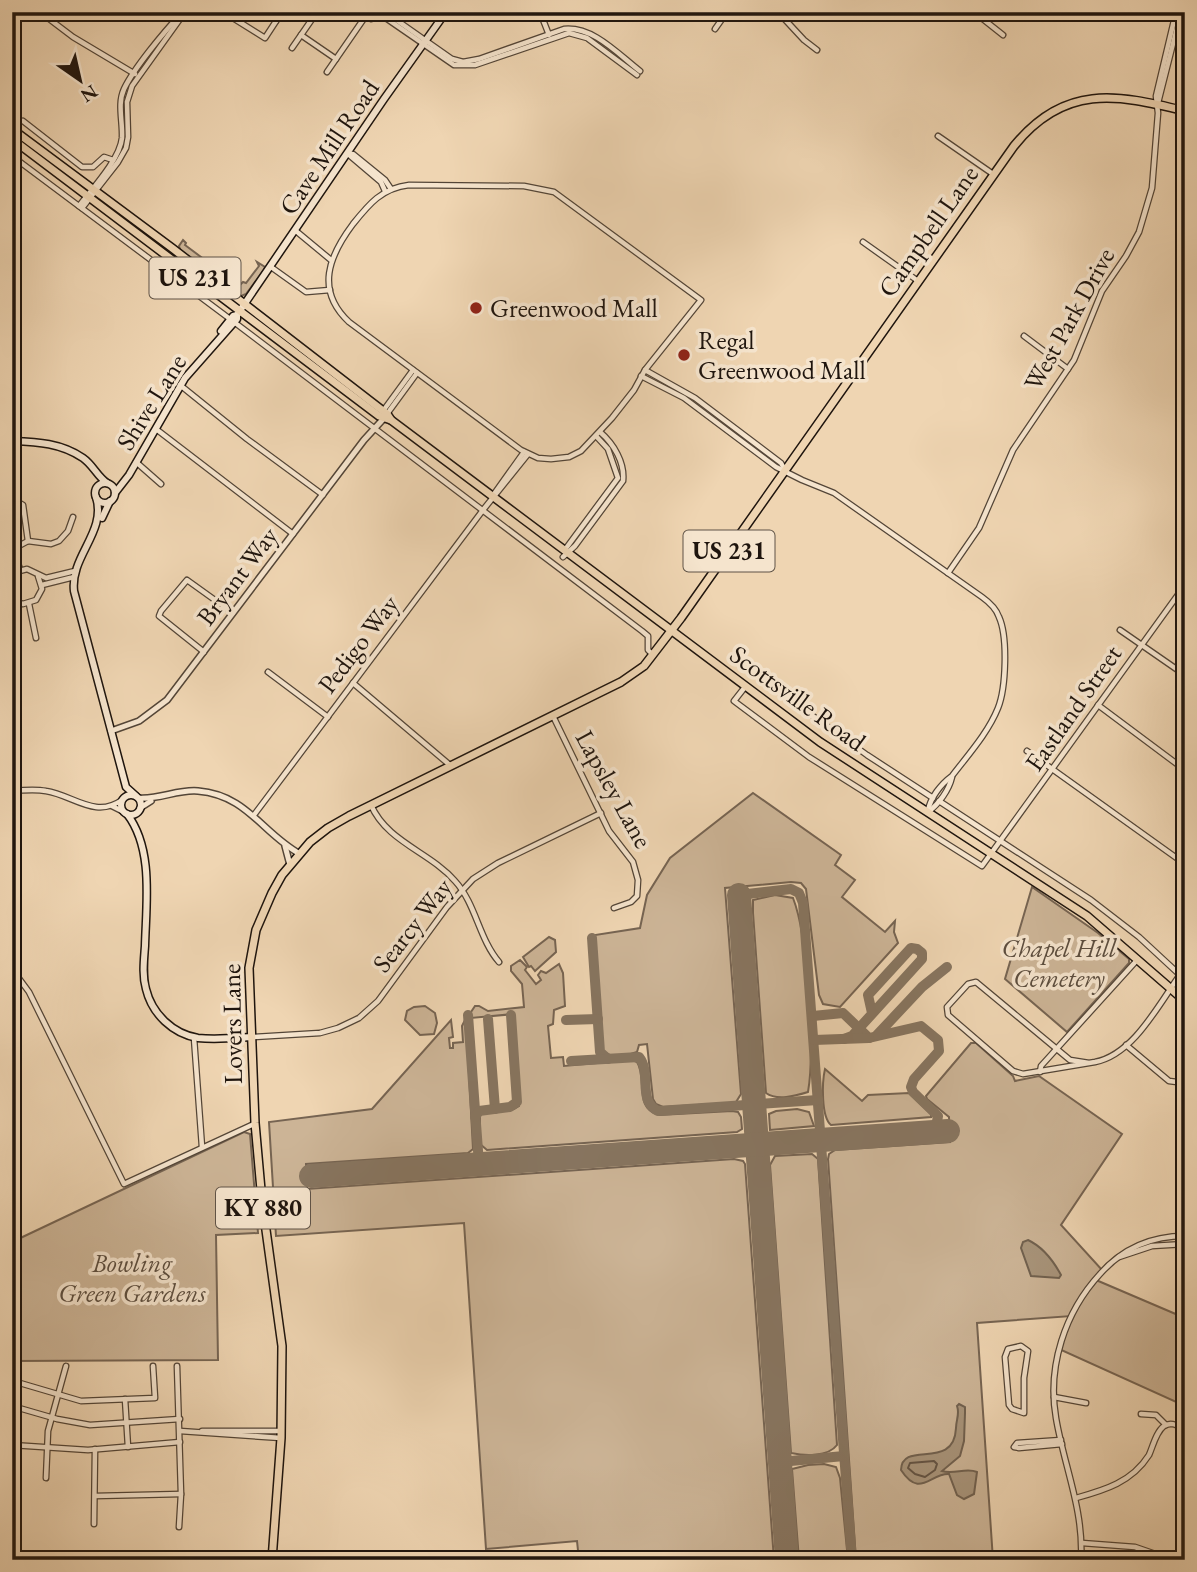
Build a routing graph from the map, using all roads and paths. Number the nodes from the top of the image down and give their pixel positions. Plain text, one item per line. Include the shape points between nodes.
1 (40, 12) edge
2 (184, 12) edge
3 (262, 12) edge
4 (282, 12) edge
5 (317, 12) edge
6 (377, 12) edge
7 (385, 12) edge
8 (446, 12) edge
9 (540, 12) edge
10 (727, 12) edge
11 (778, 12) edge
12 (974, 12) edge
13 (1168, 12) edge
14 (1180, 15) edge
15 (233, 18) dead end
16 (276, 21) junction
17 (715, 29) dead end
18 (301, 35) junction
19 (550, 36) junction
20 (1003, 36) dead end
21 (425, 42) junction
22 (292, 48) dead end
23 (817, 50) dead end
24 (336, 59) junction
25 (327, 72) dead end
26 (638, 73) dead end
27 (137, 74) junction
28 (1158, 104) junction
29 (1185, 111) edge
30 (23, 121) dead end
31 (12, 129) edge
32 (938, 136) dead end
33 (12, 139) edge
34 (348, 154) junction
35 (14, 158) edge
36 (113, 160) junction
37 (12, 165) edge
38 (994, 174) junction
39 (94, 190) junction
40 (388, 190) junction
41 (88, 198) junction
42 (80, 207) junction
43 (296, 230) junction
44 (863, 242) dead end
45 (331, 260) junction
46 (271, 267) junction
47 (919, 281) junction
48 (331, 290) junction
49 (237, 315) junction
50 (1024, 336) dead end
51 (1068, 369) junction
52 (645, 370) junction
53 (415, 371) junction
54 (641, 376) junction
55 (659, 381) junction
56 (180, 385) junction
57 (382, 419) junction
58 (155, 429) junction
59 (598, 434) junction
60 (12, 441) edge
61 (526, 453) junction
62 (78, 456) junction
63 (135, 464) junction
64 (785, 470) junction
65 (127, 476) junction
66 (108, 483) junction
67 (161, 484) dead end
68 (115, 493) junction
69 (96, 494) junction
70 (323, 495) junction
71 (493, 497) junction
72 (110, 501) junction
73 (12, 502) edge
74 (482, 510) junction
75 (74, 517) dead end
76 (293, 534) junction
77 (28, 541) junction
78 (13, 547) edge
79 (566, 552) junction
80 (20, 569) junction
81 (75, 572) junction
82 (12, 573) edge
83 (948, 573) junction
84 (38, 575) junction
85 (42, 585) junction
86 (1185, 585) edge
87 (12, 601) edge
88 (29, 604) junction
89 (233, 613) junction
90 (1120, 630) dead end
91 (672, 631) junction
92 (36, 638) dead end
93 (1141, 645) junction
94 (204, 652) junction
95 (653, 656) junction
96 (268, 672) dead end
97 (756, 675) dead end
98 (1185, 675) edge
99 (354, 683) junction
100 (745, 687) junction
101 (1098, 705) junction
102 (553, 716) junction
103 (328, 717) junction
104 (111, 731) junction
105 (1027, 751) dead end
106 (451, 766) junction
107 (1052, 769) junction
108 (1185, 769) edge
109 (952, 776) junction
110 (126, 787) junction
111 (12, 791) edge
112 (137, 797) junction
113 (160, 797) junction
114 (933, 798) junction
115 (123, 799) junction
116 (939, 801) junction
117 (371, 805) junction
118 (111, 806) junction
119 (139, 809) junction
120 (125, 813) junction
121 (601, 813) junction
122 (928, 813) junction
123 (254, 815) junction
124 (135, 824) junction
125 (1002, 840) junction
126 (285, 846) junction
127 (992, 853) junction
128 (300, 854) junction
129 (1185, 864) edge
130 (290, 865) junction
131 (461, 890) junction
132 (614, 908) dead end
133 (1138, 958) junction
134 (499, 962) dead end
135 (1185, 968) edge
136 (12, 969) edge
137 (1180, 975) junction
138 (1172, 989) junction
139 (1185, 1000) edge
140 (194, 1037) junction
141 (252, 1037) junction
142 (1126, 1045) junction
143 (1056, 1049) junction
144 (1089, 1063) junction
145 (1040, 1072) junction
146 (1185, 1083) edge
147 (255, 1123) junction
148 (202, 1147) junction
149 (1185, 1236) edge
150 (1185, 1243) edge
151 (1119, 1257) junction
152 (17, 1366) dead end
153 (66, 1366) dead end
154 (153, 1366) dead end
155 (177, 1366) dead end
156 (13, 1382) edge
157 (58, 1395) junction
158 (1054, 1397) junction
159 (125, 1399) junction
160 (1086, 1403) dead end
161 (12, 1406) edge
162 (1017, 1411) joint
163 (1141, 1414) dead end
164 (51, 1418) junction
165 (180, 1419) junction
166 (127, 1423) junction
167 (1166, 1425) junction
168 (1185, 1429) edge
169 (180, 1431) junction
170 (281, 1434) junction
171 (180, 1442) junction
172 (1062, 1442) junction
173 (12, 1445) edge
174 (46, 1447) junction
175 (128, 1447) junction
176 (95, 1449) junction
177 (46, 1478) dead end
178 (181, 1494) junction
179 (95, 1496) junction
180 (1076, 1498) junction
181 (94, 1524) dead end
182 (179, 1527) dead end
183 (1082, 1543) junction
184 (1185, 1558) edge
185 (272, 1560) edge
186 (1081, 1560) edge

1 - 27 street
2 - 27 street
3 - 16 street
4 - 16 street
5 - 18 street
6 - 21 street
6 - 24 street via 372,19 365,17
7 - 21 street
8 - 21 main road, Cave Mill Road
9 - 19 street
10 - 17 street
11 - 23 street
12 - 20 street
13 - 14 street
14 - 28 street, West Park Drive
15 - 16 street via 265,38
18 - 22 street
18 - 24 street
19 - 21 street via 472,63 453,59
19 - 26 street via 575,28 589,33
21 - 34 main road, Cave Mill Road
24 - 25 street
27 - 36 street via 122,94 122,139
27 - 39 street via 127,102 126,148
28 - 29 main road, Campbell Lane / US 231
28 - 38 main road, Campbell Lane / US 231 via 1102,97 1065,106 1028,130
28 - 51 street, West Park Drive via 1152,188 1139,232 1102,291
30 - 36 street via 85,168 104,157
31 - 39 main road, Scottsville Road / US 231
32 - 38 street
33 - 41 main road, Scottsville Road / US 231
34 - 40 street
34 - 43 main road, Cave Mill Road
35 - 37 street
35 - 42 street
36 - 39 street
38 - 47 main road, Campbell Lane / US 231
39 - 41 street
39 - 49 main road, Scottsville Road / US 231
40 - 45 street via 366,208
40 - 52 street via 420,184 534,186 571,203 701,300
41 - 42 street
41 - 49 main road, Scottsville Road / US 231
42 - 49 street
43 - 45 street
43 - 46 main road, Cave Mill Road
44 - 47 street
45 - 48 street
46 - 48 street via 306,292
46 - 49 main road, Cave Mill Road
47 - 64 main road, Campbell Lane / US 231
48 - 53 street via 346,318
49 - 56 main road, Shive Lane
49 - 57 main road, Scottsville Road / US 231
49 - 57 street
50 - 51 street
51 - 83 street, West Park Drive via 1013,450 979,528
52 - 54 street
52 - 55 street
53 - 57 street, Bryant Way
53 - 61 street
54 - 55 street
54 - 59 street
55 - 64 street
56 - 58 main road, Shive Lane
56 - 70 street
57 - 70 street, Bryant Way
57 - 71 main road, Scottsville Road / US 231
57 - 74 street
58 - 63 main road, Shive Lane
58 - 76 street
59 - 61 street via 569,457 547,459
59 - 79 street via 618,478
60 - 62 main road via 52,443
61 - 71 street, Pedigo Way
62 - 66 main road
62 - 69 main road via 95,480
63 - 65 main road, Shive Lane
63 - 67 street
64 - 83 street via 834,493
64 - 91 main road, Campbell Lane / US 231
65 - 66 main road, Shive Lane
65 - 68 main road, Shive Lane
66 - 68 main road
66 - 69 main road via 98,486
68 - 72 main road
69 - 72 main road via 102,502
69 - 81 main road via 98,519
70 - 76 street, Bryant Way
71 - 74 street, Pedigo Way
71 - 79 main road, Scottsville Road / US 231
72 - 81 main road
73 - 77 street via 23,505
74 - 95 street via 646,634
74 - 99 street, Pedigo Way
75 - 77 street via 59,541
76 - 89 street, Bryant Way
77 - 78 street
78 - 80 street
79 - 91 main road, Scottsville Road / US 231
80 - 82 street
80 - 84 street
81 - 84 street via 46,578
81 - 85 street
81 - 104 main road via 75,597
83 - 109 street via 991,604 1004,639 1003,688 997,709
84 - 85 street
85 - 88 street via 38,598
86 - 93 street, Eastland Street
87 - 88 street
88 - 92 street
89 - 94 street, Bryant Way
89 - 94 street via 190,580 183,582 161,611 159,617
90 - 93 street
91 - 95 main road, Lovers Lane / KY 880
91 - 100 main road, Scottsville Road
93 - 98 street
93 - 101 street, Eastland Street
94 - 104 street, Bryant Way via 157,710
95 - 102 main road, Lovers Lane / KY 880 via 621,682
96 - 103 street
97 - 114 street
99 - 103 street, Pedigo Way
99 - 106 street
100 - 122 main road, Scottsville Road
100 - 127 street via 734,701 809,757 982,866
101 - 107 street, Eastland Street
101 - 108 street
102 - 106 main road, Lovers Lane / KY 880
102 - 121 street, Lapsley Lane
103 - 123 street, Pedigo Way
104 - 110 main road
105 - 107 street
106 - 117 main road, Lovers Lane / KY 880
107 - 125 street, Eastland Street
107 - 129 street
109 - 114 street
109 - 116 street
110 - 112 main road
110 - 115 main road
111 - 118 street via 45,790 91,807
112 - 113 street
112 - 115 main road
112 - 119 main road
113 - 119 street
113 - 123 street via 205,792
114 - 122 street
115 - 118 street
115 - 120 main road
116 - 122 street
116 - 125 street
117 - 128 main road, Lovers Lane / KY 880 via 328,828
117 - 131 street via 386,828 438,864
118 - 120 street
119 - 120 main road
119 - 124 main road
120 - 124 main road
121 - 131 street, Searcy Way via 493,866
121 - 132 street, Lapsley Lane via 614,840 633,862 638,880 636,899
122 - 127 main road, Scottsville Road
123 - 126 street
124 - 140 main road via 146,875 145,988 166,1023
125 - 127 street, Eastland Street
125 - 137 street via 1117,920
126 - 128 street
126 - 130 street
127 - 133 main road, Scottsville Road via 1076,908
128 - 130 main road, Lovers Lane / KY 880
130 - 141 main road, Lovers Lane / KY 880 via 256,930 249,968
131 - 134 street
131 - 141 street, Searcy Way via 364,1014 320,1033
133 - 138 main road, Scottsville Road
133 - 143 street
135 - 137 street
136 - 148 street via 29,992 124,1184
137 - 138 street
138 - 139 main road, Scottsville Road
138 - 142 street
140 - 141 main road
140 - 148 street
141 - 147 main road, Lovers Lane / KY 880
142 - 144 street via 1109,1058
142 - 146 street via 1169,1081
143 - 144 street via 1070,1060
143 - 145 street
143 - 145 street via 976,982 968,984 947,1007 948,1015 1016,1073
144 - 145 street
147 - 148 street
147 - 170 main road, Lovers Lane / KY 880 via 282,1346
149 - 151 street via 1146,1242
150 - 151 street via 1152,1246
151 - 158 street via 1090,1286 1069,1321 1058,1355
152 - 156 street
153 - 157 street
154 - 159 street via 155,1398
155 - 165 street
156 - 157 street
157 - 159 street via 81,1401
157 - 164 street
158 - 160 street
158 - 172 street
159 - 166 street
161 - 164 street
162 - 162 street via 1024,1413 1028,1351 1024,1347 1010,1348 1005,1357 1009,1405
163 - 167 street via 1156,1415
164 - 166 street via 90,1425
164 - 174 street
165 - 166 street
165 - 169 street
166 - 175 street
167 - 168 street
167 - 180 street via 1129,1476
169 - 170 street
169 - 171 street
170 - 185 main road, Lovers Lane / KY 880
171 - 175 street
171 - 178 street
172 - 172 street via 1017,1443 1014,1447 1016,1448
172 - 180 street
173 - 174 street
174 - 176 street
174 - 177 street
175 - 176 street
176 - 179 street
178 - 179 street
178 - 182 street
179 - 181 street
180 - 183 street
183 - 184 street via 1135,1547
183 - 186 street

